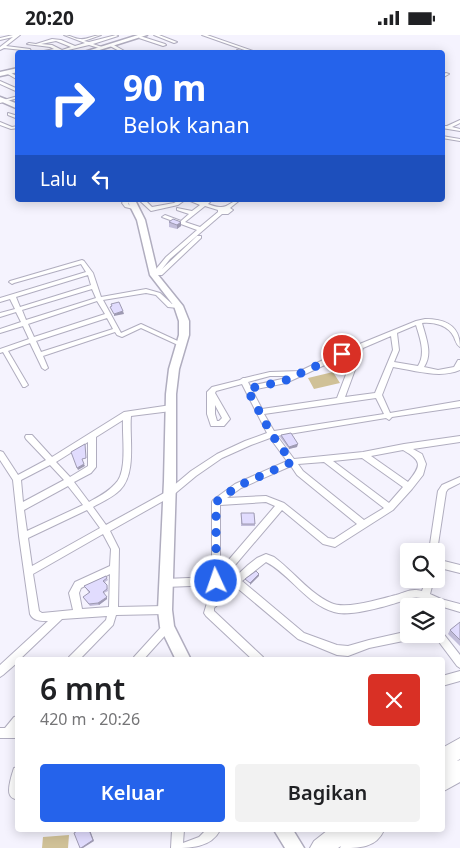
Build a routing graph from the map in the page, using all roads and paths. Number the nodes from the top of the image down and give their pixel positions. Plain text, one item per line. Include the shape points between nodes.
1 (18, 35) edge
2 (66, 35) edge
3 (79, 35) edge
4 (99, 35) edge
5 (106, 35) edge
6 (155, 35) edge
7 (204, 35) edge
8 (116, 36) edge
9 (72, 37) junction
10 (143, 37) edge
11 (111, 38) junction
12 (0, 39) edge
13 (82, 40) junction
14 (42, 42) junction
15 (175, 42) dead end
16 (29, 43) dead end
17 (91, 43) junction
18 (110, 45) junction
19 (164, 45) dead end
20 (36, 46) junction
21 (51, 46) junction
22 (5, 47) junction
23 (102, 47) junction
24 (75, 48) junction
25 (0, 49) edge
26 (20, 50) edge
27 (30, 50) edge
28 (57, 50) edge
29 (64, 50) edge
30 (92, 50) edge
31 (108, 50) edge
32 (121, 50) edge
33 (249, 50) edge
34 (15, 71) edge
35 (7, 72) junction
36 (0, 74) edge
37 (15, 77) edge
38 (0, 82) edge
39 (9, 87) junction
40 (0, 89) edge
41 (15, 90) edge
42 (15, 98) edge
43 (1, 101) edge
44 (15, 106) edge
45 (9, 114) dead end
46 (15, 117) edge
47 (460, 121) edge
48 (0, 123) edge
49 (15, 127) edge
50 (445, 127) edge
51 (460, 130) edge
52 (445, 138) edge
53 (460, 140) edge
54 (125, 202) edge
55 (132, 202) edge
56 (144, 202) edge
57 (206, 202) edge
58 (234, 202) edge
59 (175, 204) edge
60 (223, 210) junction
61 (137, 211) junction
62 (193, 213) junction
63 (165, 217) dead end
64 (181, 223) junction
65 (200, 229) junction
66 (90, 273) junction
67 (155, 276) junction
68 (12, 282) dead end
69 (95, 286) junction
70 (12, 296) junction
71 (99, 299) junction
72 (0, 300) edge
73 (178, 306) junction
74 (17, 310) junction
75 (0, 315) edge
76 (108, 315) junction
77 (418, 322) junction
78 (25, 323) junction
79 (115, 330) junction
80 (0, 331) edge
81 (394, 333) junction
82 (32, 340) junction
83 (180, 344) junction
84 (460, 345) edge
85 (360, 347) junction
86 (2, 350) edge
87 (39, 355) junction
88 (460, 362) edge
89 (390, 364) junction
90 (45, 368) dead end
91 (420, 368) junction
92 (305, 373) junction
93 (243, 381) junction
94 (24, 385) dead end
95 (247, 389) junction
96 (211, 392) junction
97 (378, 395) junction
98 (340, 401) junction
99 (460, 404) edge
100 (171, 408) junction
101 (260, 412) junction
102 (126, 414) junction
103 (388, 417) junction
104 (272, 435) junction
105 (29, 437) dead end
106 (92, 437) junction
107 (460, 439) edge
108 (404, 447) junction
109 (0, 454) edge
110 (363, 455) junction
111 (324, 458) junction
112 (51, 461) junction
113 (292, 462) junction
114 (17, 479) junction
115 (460, 480) edge
116 (70, 482) junction
117 (409, 487) junction
118 (169, 494) junction
119 (216, 502) junction
120 (281, 505) junction
121 (88, 506) junction
122 (20, 508) junction
123 (390, 508) junction
124 (364, 525) junction
125 (105, 529) junction
126 (23, 536) junction
127 (434, 543) edge
128 (445, 565) edge
129 (114, 568) junction
130 (460, 569) edge
131 (30, 571) junction
132 (216, 581) junction
133 (236, 581) junction
134 (165, 583) junction
135 (427, 588) edge
136 (425, 595) junction
137 (425, 598) edge
138 (460, 608) edge
139 (165, 610) junction
140 (113, 611) junction
141 (78, 613) junction
142 (59, 616) junction
143 (170, 632) junction
144 (400, 638) edge
145 (445, 643) edge
146 (16, 657) edge
147 (75, 657) edge
148 (141, 657) edge
149 (182, 657) edge
150 (189, 657) edge
151 (257, 657) edge
152 (15, 658) edge
153 (460, 663) edge
154 (0, 672) edge
155 (460, 676) edge
156 (445, 680) edge
157 (460, 748) edge
158 (445, 758) edge
159 (460, 770) edge
160 (445, 780) edge
161 (178, 832) edge
162 (212, 832) edge
163 (284, 832) edge
164 (342, 832) edge
165 (372, 832) edge
166 (177, 848) edge
167 (185, 848) edge
168 (294, 848) edge
169 (321, 848) edge
170 (352, 848) edge

1 - 12 street
1 - 22 street
2 - 9 street
3 - 9 street
4 - 13 street
5 - 11 street
6 - 10 street
6 - 15 street
7 - 33 street
8 - 11 street
9 - 13 street
10 - 18 street
10 - 19 street
11 - 17 street
13 - 17 street
14 - 20 street
14 - 21 street
14 - 24 street via 57,40
16 - 20 street
17 - 23 street
17 - 24 street
18 - 23 street
18 - 32 street
20 - 21 street
20 - 27 street
21 - 28 street
22 - 25 street
22 - 26 street
23 - 30 street
23 - 31 street
24 - 29 street
34 - 35 street
35 - 36 street
35 - 37 street
38 - 39 street
39 - 40 street
39 - 41 street
42 - 43 street
43 - 44 street
45 - 46 street
47 - 50 street
48 - 49 street
50 - 51 street
52 - 53 street
54 - 61 street
55 - 61 street
56 - 59 street via 151,209
57 - 60 street
57 - 62 street
58 - 60 street
59 - 62 street
60 - 65 street
60 - 67 street
61 - 67 street
62 - 64 street
63 - 64 street
64 - 65 street
65 - 67 street via 168,258
66 - 68 street via 82,262 78,262
66 - 69 street
66 - 70 street
67 - 73 street
69 - 71 street
69 - 74 street
70 - 72 street
70 - 74 street
71 - 73 street via 150,291 170,306
71 - 76 street
71 - 78 street
73 - 83 street via 184,321
74 - 75 street
74 - 78 street
76 - 79 street
76 - 82 street
77 - 81 street
77 - 84 street via 448,325 455,331
77 - 91 street via 426,355
78 - 80 street
78 - 82 street
79 - 83 street via 122,335 141,326
79 - 87 street
81 - 85 street
81 - 89 street via 397,345
82 - 86 street
82 - 87 street
83 - 100 street via 170,394
85 - 92 street
85 - 98 street
86 - 94 street
87 - 90 street
88 - 91 street via 457,369 444,372
89 - 91 street
89 - 97 street
92 - 93 street via 273,373
92 - 95 street via 279,383
93 - 95 street
93 - 96 street via 220,386
95 - 101 street
96 - 96 street via 226,419 221,424 212,422
97 - 98 street
97 - 103 street
98 - 101 street
99 - 103 street
100 - 102 street
100 - 118 street
101 - 104 street
102 - 106 street
102 - 121 street via 123,482
103 - 104 street
104 - 113 street
104 - 118 street via 207,463
105 - 112 street
106 - 112 street
106 - 116 street via 92,467
107 - 108 street
108 - 110 street
108 - 117 street via 419,457 422,465
109 - 114 street
110 - 111 street
110 - 117 street
111 - 113 street
111 - 123 street
112 - 114 street
112 - 116 street
113 - 119 street via 238,486
113 - 124 street via 300,473
114 - 122 street
115 - 127 street via 442,491
116 - 121 street
116 - 122 street
117 - 123 street
118 - 125 street
118 - 134 street
119 - 120 street via 266,499
119 - 132 street
120 - 124 street via 326,541 335,543
120 - 132 street
121 - 125 street
121 - 126 street
122 - 126 street
123 - 124 street
125 - 129 street via 115,549
125 - 131 street
126 - 131 street
128 - 130 street
129 - 140 street
129 - 141 street via 78,585 74,593
131 - 142 street via 36,614 38,617
132 - 134 street
133 - 136 street via 266,558 274,560 313,597 338,610 413,593
133 - 144 street via 301,636 337,650 348,651
133 - 151 street via 210,606 209,613
134 - 139 street
135 - 136 street
136 - 137 street
136 - 138 street
139 - 140 street
139 - 143 street
140 - 141 street
140 - 147 street via 107,627
141 - 142 street
142 - 146 street
143 - 148 street
143 - 149 street
143 - 150 street
145 - 153 street
152 - 154 street
155 - 156 street
157 - 158 highway
159 - 160 highway
161 - 166 street
162 - 167 street via 204,841
163 - 168 street
164 - 169 highway
165 - 170 highway

